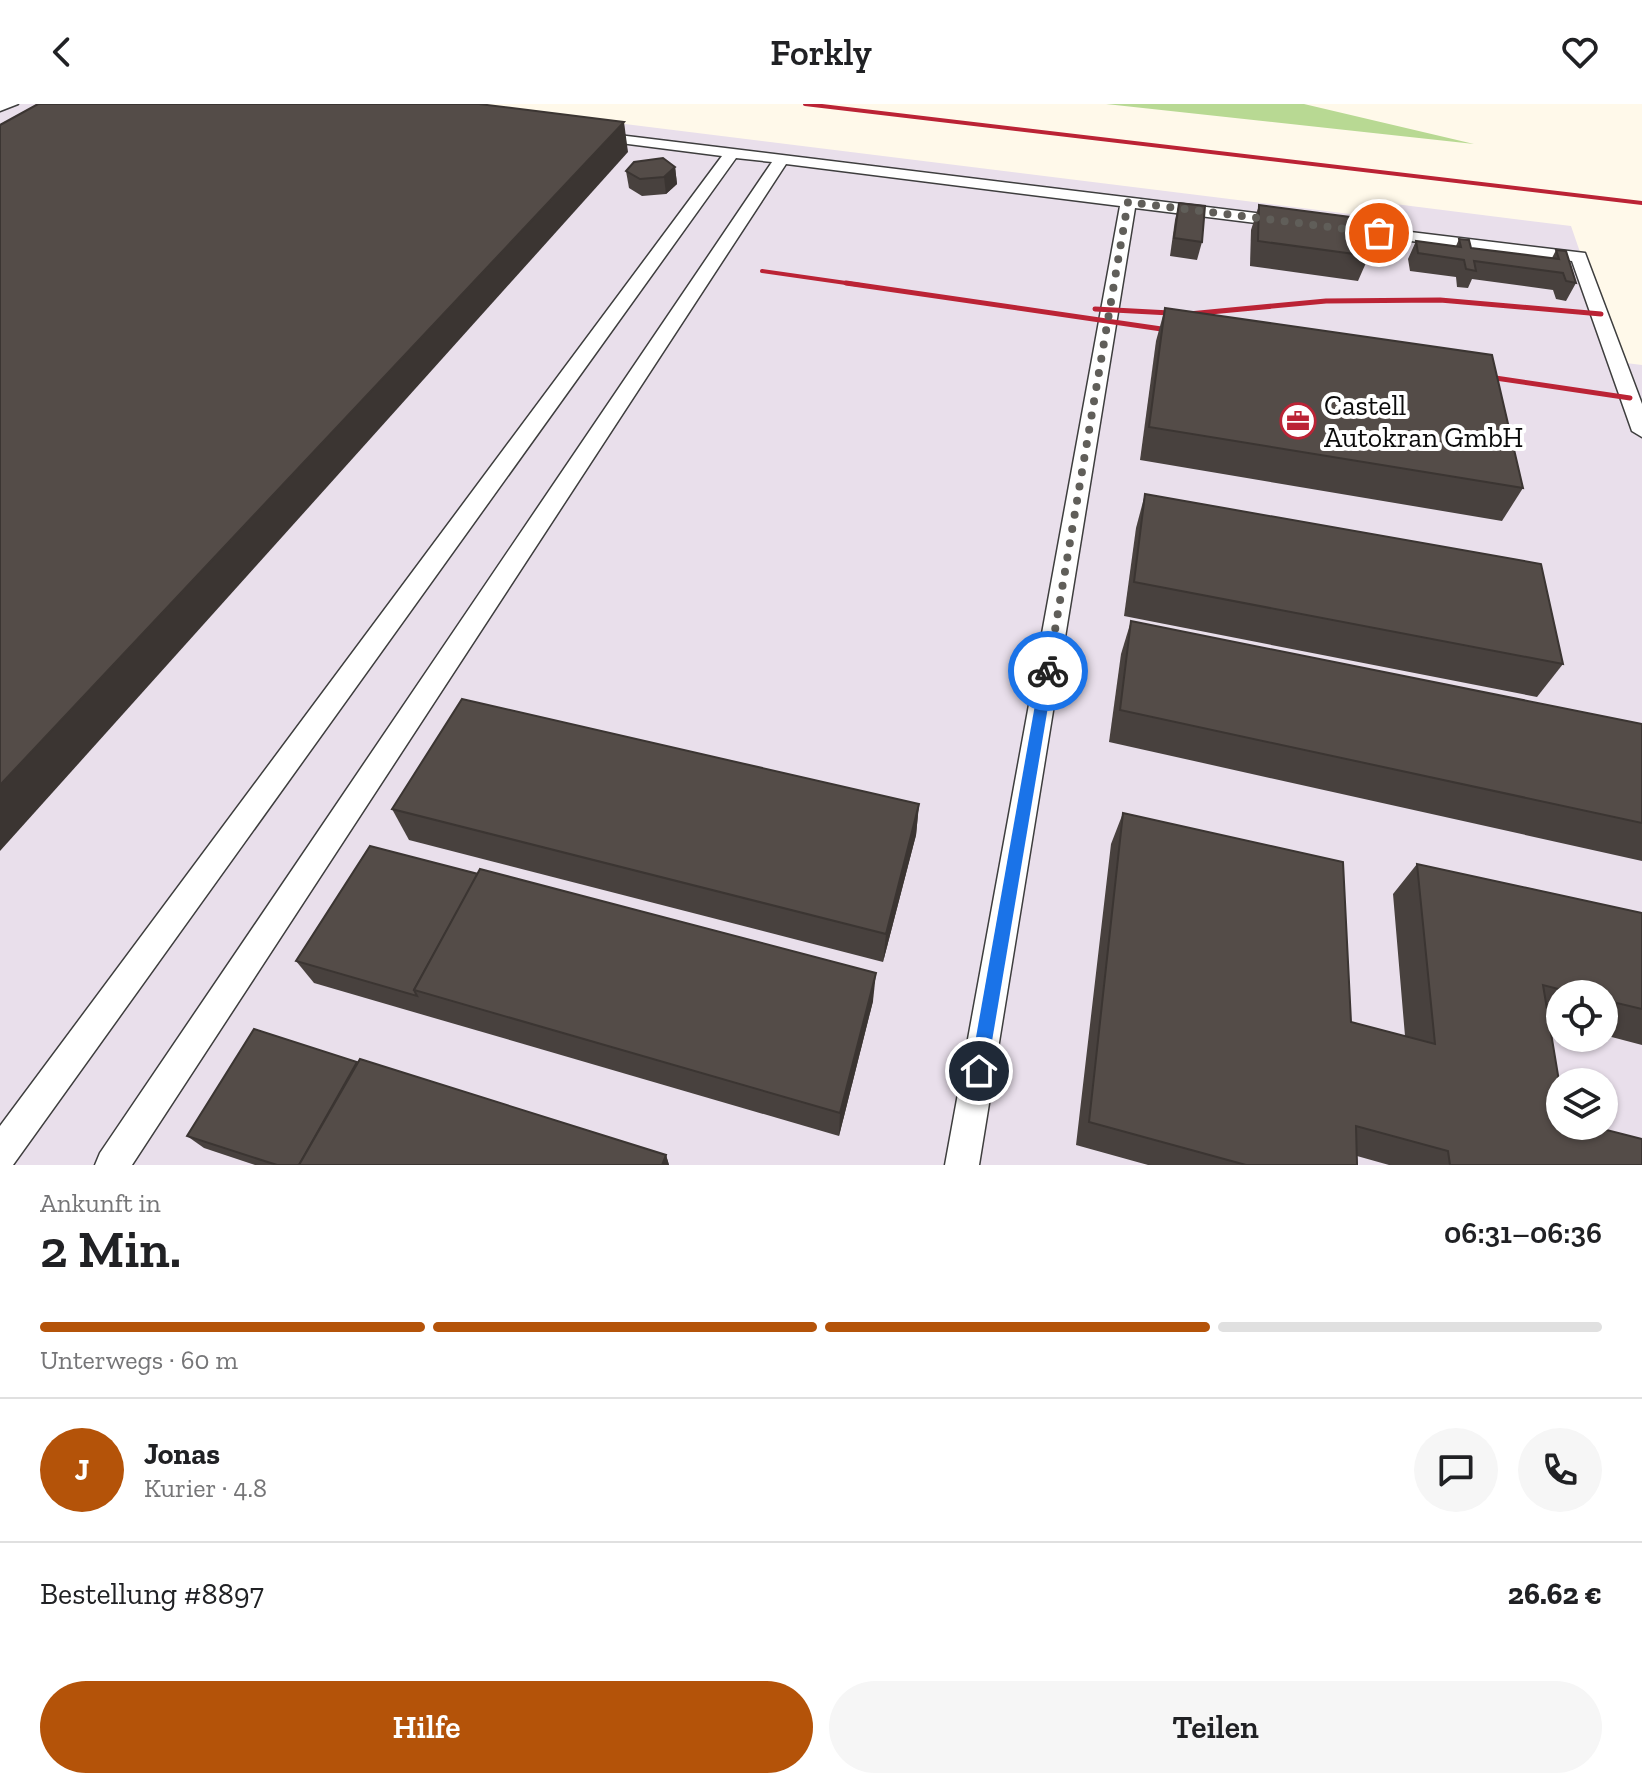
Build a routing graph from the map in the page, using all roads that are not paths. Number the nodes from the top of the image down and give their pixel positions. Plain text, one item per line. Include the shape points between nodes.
1 (11, 104) edge
2 (0, 107) edge
3 (578, 134) edge
4 (732, 153) junction
5 (782, 159) junction
6 (1128, 202) junction
7 (1642, 431) edge
8 (0, 1154) edge
9 (112, 1165) edge
10 (962, 1165) edge

1 - 2 lane
3 - 4 lane
4 - 5 lane
4 - 8 lane
5 - 6 lane
5 - 9 lane
6 - 7 lane via 1579,257
6 - 10 lane

